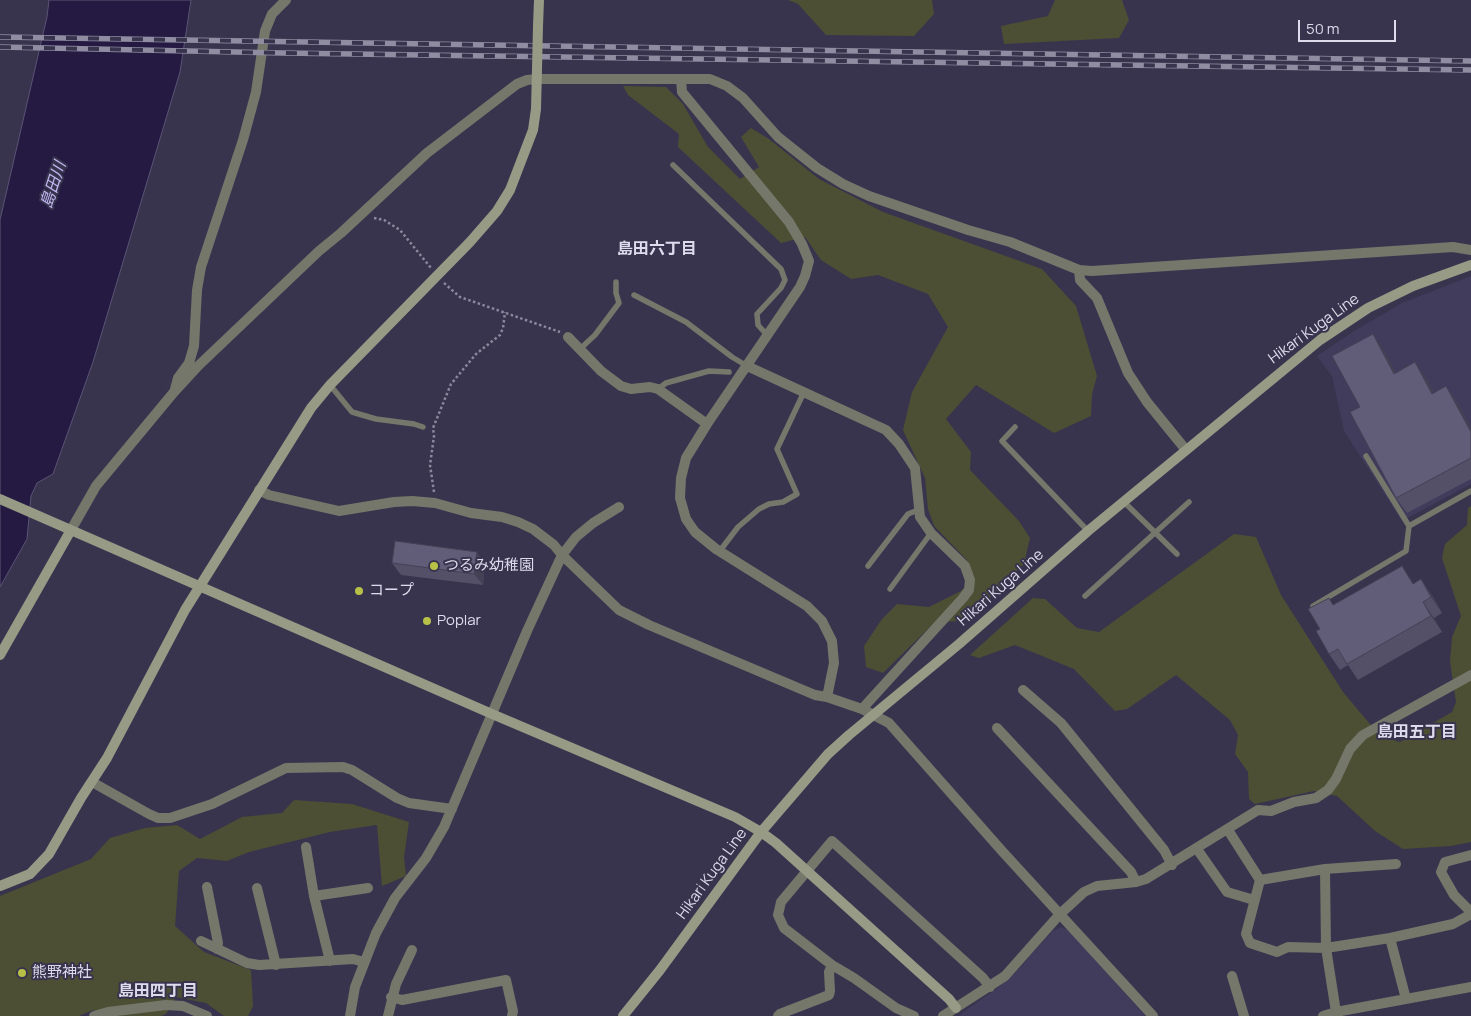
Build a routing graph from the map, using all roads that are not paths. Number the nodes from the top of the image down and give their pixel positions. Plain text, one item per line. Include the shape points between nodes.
1 (286, 0) edge
2 (539, 0) edge
3 (537, 74) junction
4 (681, 79) junction
5 (673, 165) dead end
6 (1471, 250) edge
7 (1471, 265) edge
8 (1079, 270) junction
9 (616, 282) dead end
10 (634, 295) dead end
11 (768, 336) junction
12 (568, 337) road end
13 (580, 349) junction
14 (747, 366) junction
15 (729, 372) dead end
16 (330, 384) junction
17 (658, 390) junction
18 (174, 392) junction
19 (804, 392) junction
20 (707, 424) junction
21 (422, 427) dead end
22 (1015, 427) dead end
23 (1186, 450) junction
24 (1366, 456) edge
25 (259, 490) junction
26 (1471, 491) edge
27 (0, 499) edge
28 (1124, 502) junction
29 (1188, 502) dead end
30 (619, 507) dead end
31 (918, 510) junction
32 (1409, 526) junction
33 (71, 530) junction
34 (1088, 531) junction
35 (1154, 532) junction
36 (931, 533) junction
37 (719, 552) junction
38 (562, 554) junction
39 (1177, 554) dead end
40 (868, 566) dead end
41 (199, 587) junction
42 (890, 589) dead end
43 (1085, 596) dead end
44 (1313, 606) edge
45 (0, 655) edge
46 (1471, 675) edge
47 (1023, 690) dead end
48 (827, 697) junction
49 (862, 709) junction
50 (492, 714) junction
51 (873, 714) junction
52 (997, 728) dead end
53 (92, 782) junction
54 (452, 809) junction
55 (1228, 830) junction
56 (761, 832) junction
57 (306, 847) dead end
58 (1197, 849) junction
59 (1471, 855) edge
60 (1396, 864) dead end
61 (1172, 865) junction
62 (1325, 869) junction
63 (806, 870) junction
64 (1260, 880) junction
65 (1136, 882) junction
66 (0, 886) edge
67 (206, 887) dead end
68 (257, 888) dead end
69 (368, 888) dead end
70 (314, 896) junction
71 (1254, 900) junction
72 (1471, 913) edge
73 (1060, 914) junction
74 (1390, 938) junction
75 (201, 941) dead end
76 (1326, 948) junction
77 (216, 949) junction
78 (412, 950) dead end
79 (330, 961) junction
80 (364, 962) junction
81 (276, 965) junction
82 (832, 966) junction
83 (1232, 976) dead end
84 (990, 987) junction
85 (1471, 988) edge
86 (392, 997) junction
87 (1406, 999) junction
88 (956, 1008) junction
89 (1336, 1012) junction
90 (94, 1016) edge
91 (207, 1016) edge
92 (350, 1016) edge
93 (388, 1016) edge
94 (512, 1016) edge
95 (623, 1016) edge
96 (778, 1016) edge
97 (914, 1016) edge
98 (943, 1016) edge
99 (1153, 1016) edge
100 (1244, 1016) edge
101 (1323, 1016) edge

1 - 18 street via 272,14 265,31 256,92 243,140 201,267 194,346
2 - 3 street, bridge
3 - 4 street
3 - 16 street via 533,130 510,190 497,211
3 - 18 street via 517,84 427,153 319,250
4 - 8 street via 710,79 728,86 778,137 843,184 959,227 1010,242
4 - 11 street via 682,92 789,222 809,261 800,287
5 - 11 lane via 781,269 785,280 781,288 757,314 758,325
6 - 8 street via 1453,247 1092,272
7 - 23 street, Hikari Kuga Line via 1413,286 1368,308 1320,340
8 - 23 street via 1080,280 1097,298 1128,373
9 - 13 lane via 619,303
10 - 14 lane via 686,322
11 - 14 street
12 - 13 street
13 - 17 street via 621,386
14 - 19 street
14 - 20 street
15 - 17 lane via 709,371 666,383
16 - 21 lane via 352,412
16 - 25 street via 310,408
17 - 20 street
18 - 33 street via 96,486
19 - 31 street via 886,430 915,468
19 - 37 lane via 777,449 797,494 759,509 738,527
20 - 37 street via 686,458 680,498 686,519 695,532
22 - 34 lane via 1002,441
23 - 28 street, Hikari Kuga Line
24 - 32 lane
25 - 38 street via 339,511 412,501 502,517 533,529
25 - 41 street
26 - 32 lane
27 - 33 street
28 - 34 street, Hikari Kuga Line
28 - 35 lane
29 - 35 lane
30 - 38 street via 576,537
31 - 36 street
31 - 40 lane via 908,514
32 - 44 lane via 1406,551
33 - 41 street
33 - 45 street
34 - 51 street, Hikari Kuga Line
35 - 39 lane
35 - 43 lane
36 - 42 lane
36 - 49 street via 965,566 970,590
37 - 48 street via 807,606 822,621 832,641 834,663
38 - 48 street via 619,610
38 - 50 street
41 - 50 street
41 - 53 street
46 - 55 street via 1363,735 1350,749 1328,790 1316,798 1271,811 1258,810
47 - 61 street via 1061,723 1164,850
48 - 49 street
49 - 51 street
50 - 54 street
50 - 56 street via 719,810
51 - 56 street, Hikari Kuga Line via 828,754
51 - 73 street via 889,723
52 - 65 street
53 - 54 street via 149,814 170,818 212,804 286,768 343,767 409,803
53 - 66 street via 49,854 30,874
54 - 80 street via 426,858 395,898
55 - 58 street
55 - 64 street
56 - 63 street
56 - 95 street, Hikari Kuga Line
57 - 70 street
58 - 61 street
58 - 71 street via 1227,892
59 - 72 street via 1445,862 1441,872 1454,895
60 - 62 street
61 - 65 street
62 - 64 street
62 - 76 street
63 - 82 street via 781,902 778,914 784,928
63 - 84 street via 832,841
63 - 88 street
64 - 71 street
65 - 73 street via 1097,886 1084,892
67 - 77 street via 218,943
68 - 81 street
69 - 70 street
70 - 79 street
71 - 76 street via 1246,934 1250,943 1277,952 1288,947
72 - 74 street via 1453,924
73 - 84 street via 1005,976
73 - 99 street
74 - 76 street
74 - 87 street
75 - 77 street
76 - 89 street
77 - 81 street via 247,963
78 - 86 street
79 - 80 street via 353,959
79 - 81 street
80 - 92 street via 354,987
82 - 96 street via 829,995
82 - 97 street via 896,1008
83 - 100 street
84 - 88 street
85 - 87 street
86 - 93 street
86 - 94 street via 402,1000 506,980
87 - 89 street
88 - 98 street
89 - 101 street
90 - 91 street via 166,1005 183,1006

